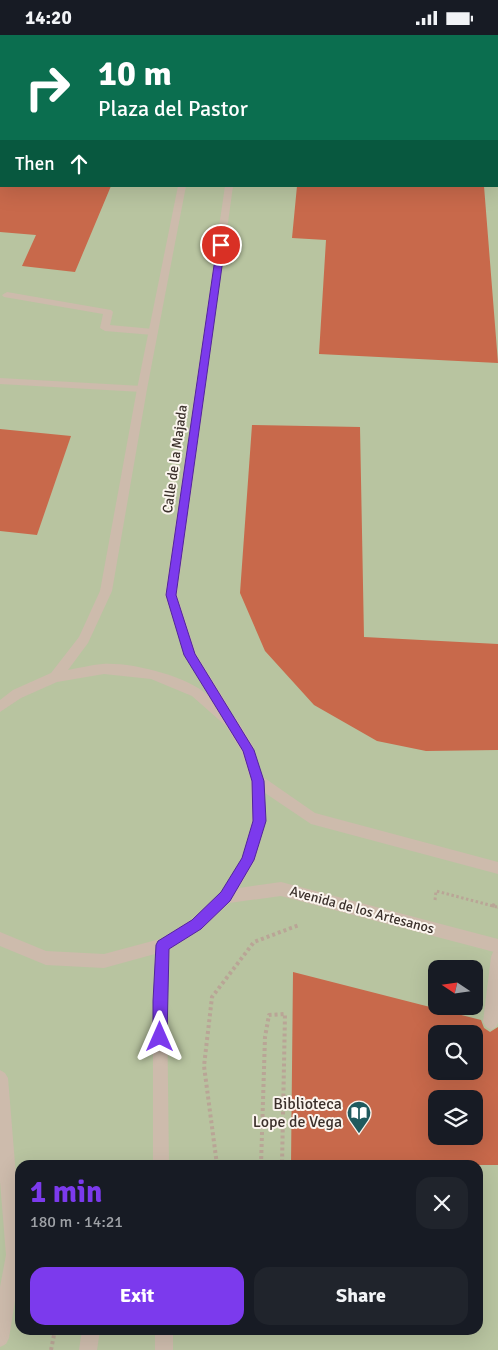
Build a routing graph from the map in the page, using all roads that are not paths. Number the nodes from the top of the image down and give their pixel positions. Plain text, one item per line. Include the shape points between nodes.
1 (182, 187) edge
2 (229, 187) edge
3 (7, 295) dead end
4 (153, 332) junction
5 (0, 381) edge
6 (142, 389) junction
7 (55, 677) junction
8 (0, 707) edge
9 (231, 722) junction
10 (258, 781) junction
11 (498, 869) edge
12 (226, 897) junction
13 (0, 939) edge
14 (163, 945) junction
15 (498, 946) edge
16 (498, 957) edge
17 (491, 1022) dead end
18 (0, 1078) edge
19 (161, 1160) edge
20 (90, 1335) edge
21 (164, 1335) edge
22 (0, 1337) edge
23 (88, 1350) edge
24 (164, 1350) edge

1 - 4 street
2 - 9 street, Calle de la Majada via 171,595 190,655
3 - 4 street via 108,312 105,328
4 - 6 street
5 - 6 street
6 - 7 street via 106,591 84,640
7 - 8 street via 17,694
7 - 9 street via 104,669 152,674 196,692
9 - 10 street, Calle de la Majada via 248,750
10 - 11 street via 311,818
10 - 12 street, Calle de la Majada via 260,821 248,860
12 - 14 street, Calle de la Majada via 197,924
12 - 15 street, Avenida de los Artesanos via 281,889
13 - 14 street, Calle de la Majada via 46,958 104,961
14 - 19 street
16 - 17 street
18 - 22 street via 14,1255
20 - 23 street
21 - 24 street

